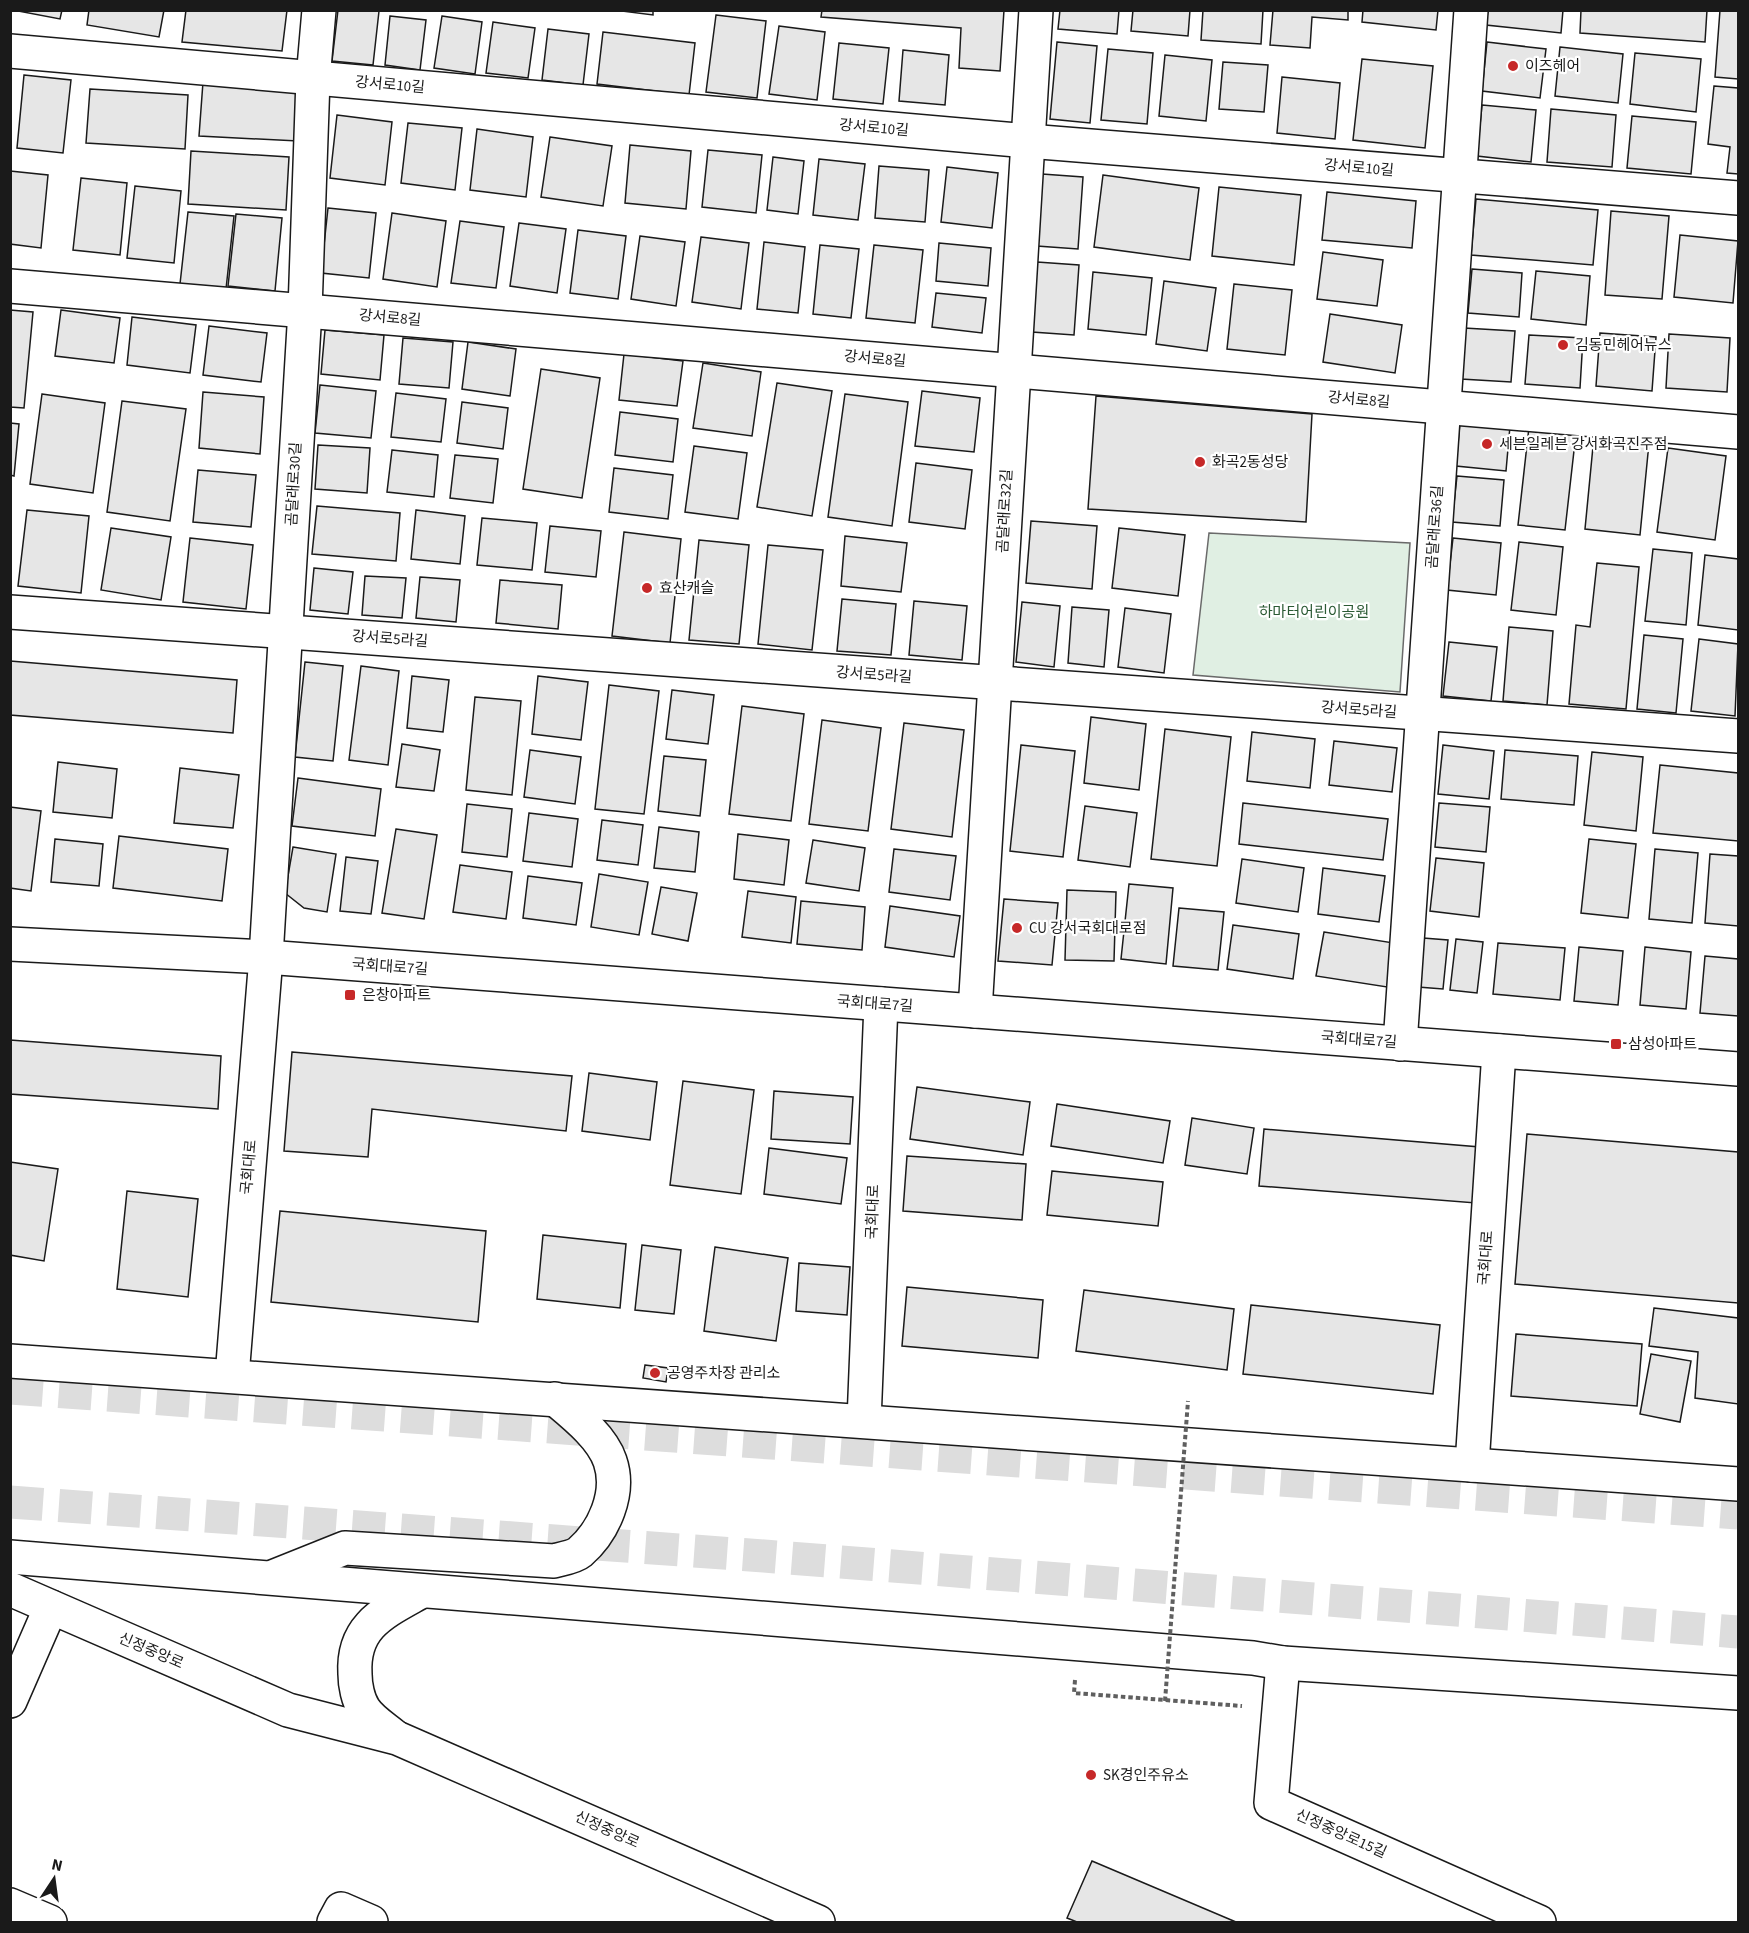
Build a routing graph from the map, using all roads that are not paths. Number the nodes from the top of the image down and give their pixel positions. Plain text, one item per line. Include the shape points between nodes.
1 (320, 10) edge
2 (1036, 10) edge
3 (1471, 10) edge
4 (10, 51) edge
5 (313, 79) junction
6 (1028, 141) junction
7 (1459, 176) junction
8 (1738, 198) edge
9 (10, 286) edge
10 (304, 310) junction
11 (1014, 370) junction
12 (1444, 407) junction
13 (1738, 432) edge
14 (10, 612) edge
15 (286, 632) junction
16 (995, 683) junction
17 (1422, 715) junction
18 (1738, 736) edge
19 (10, 944) edge
20 (266, 957) junction
21 (881, 1004) junction
22 (975, 1011) junction
23 (1400, 1044) junction
24 (1499, 1051) junction
25 (1738, 1069) edge
26 (10, 1361) edge
27 (232, 1377) junction
28 (555, 1399) junction
29 (864, 1421) junction
30 (1472, 1466) junction
31 (1738, 1484) edge
32 (10, 1557) edge
33 (268, 1578) junction
34 (10, 1588) edge
35 (422, 1591) junction
36 (51, 1607) junction
37 (1283, 1663) junction
38 (1738, 1693) edge
39 (10, 1701) edge
40 (397, 1738) junction
41 (10, 1905) edge
42 (1525, 1920) edge
43 (50, 1923) edge
44 (334, 1923) edge
45 (371, 1923) edge
46 (818, 1923) edge

1 - 5 street, 곰달래로30길
2 - 6 street, 곰달래로32길
3 - 7 street, 곰달래로36길
4 - 5 street, 강서로10길
5 - 6 street, 강서로10길
5 - 10 street, 곰달래로30길
6 - 7 street, 강서로10길
6 - 11 street, 곰달래로32길
7 - 8 street, 강서로10길
7 - 12 street, 곰달래로36길
9 - 10 street, 강서로8길
10 - 11 street, 강서로8길
10 - 15 street, 곰달래로30길
11 - 12 street, 강서로8길
11 - 16 street, 곰달래로32길
12 - 13 street, 강서로8길
12 - 17 street, 곰달래로36길
14 - 15 street, 강서로5라길
15 - 16 street, 강서로5라길
15 - 20 street, 곰달래로30길
16 - 17 street, 강서로5라길
16 - 22 street, 곰달래로32길
17 - 18 street, 강서로5라길
17 - 23 street, 곰달래로36길
19 - 20 street, 국회대로7길
20 - 21 street, 국회대로7길
20 - 27 street, 국회대로
21 - 22 street, 국회대로7길
21 - 29 street, 국회대로
22 - 23 street, 국회대로7길
23 - 24 street, 국회대로7길
24 - 25 street, 국회대로7길
24 - 30 street, 국회대로
26 - 27 street
27 - 28 street
28 - 29 street
28 - 33 street via 586,1425 610,1461 613,1492 607,1519 578,1554 554,1561 345,1548
29 - 30 street
30 - 31 street
32 - 33 street
33 - 35 street
34 - 36 street, 신정중앙로
35 - 37 street
35 - 40 street, 신정중앙로 via 381,1615 364,1631 354,1660 355,1685 364,1710
36 - 39 street
36 - 40 street, 신정중앙로 via 288,1710
37 - 38 street
37 - 42 street, 신정중앙로15길 via 1271,1803
40 - 46 street, 신정중앙로
41 - 43 street
44 - 45 street via 341,1909

